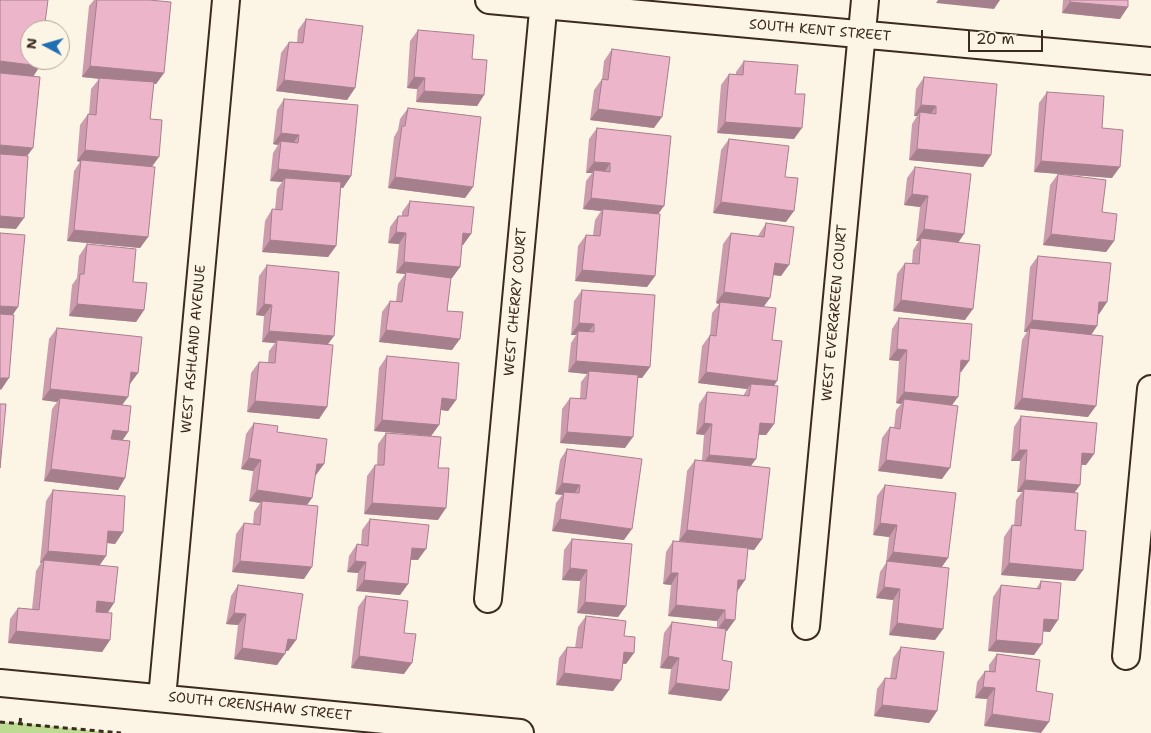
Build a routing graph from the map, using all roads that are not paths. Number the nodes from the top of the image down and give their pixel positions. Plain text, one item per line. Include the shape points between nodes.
1 (226, 0) edge
2 (489, 0) edge
3 (865, 0) edge
4 (544, 3) edge
5 (862, 36) junction
6 (1151, 61) edge
7 (1151, 389) edge
8 (488, 598) dead end
9 (806, 626) dead end
10 (1126, 656) dead end
11 (0, 683) edge
12 (162, 698) junction
13 (520, 733) edge

1 - 12 street, WEST ASHLAND AVENUE
2 - 4 street, SOUTH KENT STREET
3 - 5 street, WEST EVERGREEN COURT
4 - 5 street, SOUTH KENT STREET
4 - 8 street, WEST CHERRY COURT
5 - 6 street, SOUTH KENT STREET
5 - 9 street, WEST EVERGREEN COURT
7 - 10 street
11 - 12 street, SOUTH CRENSHAW STREET
12 - 13 street, SOUTH CRENSHAW STREET

